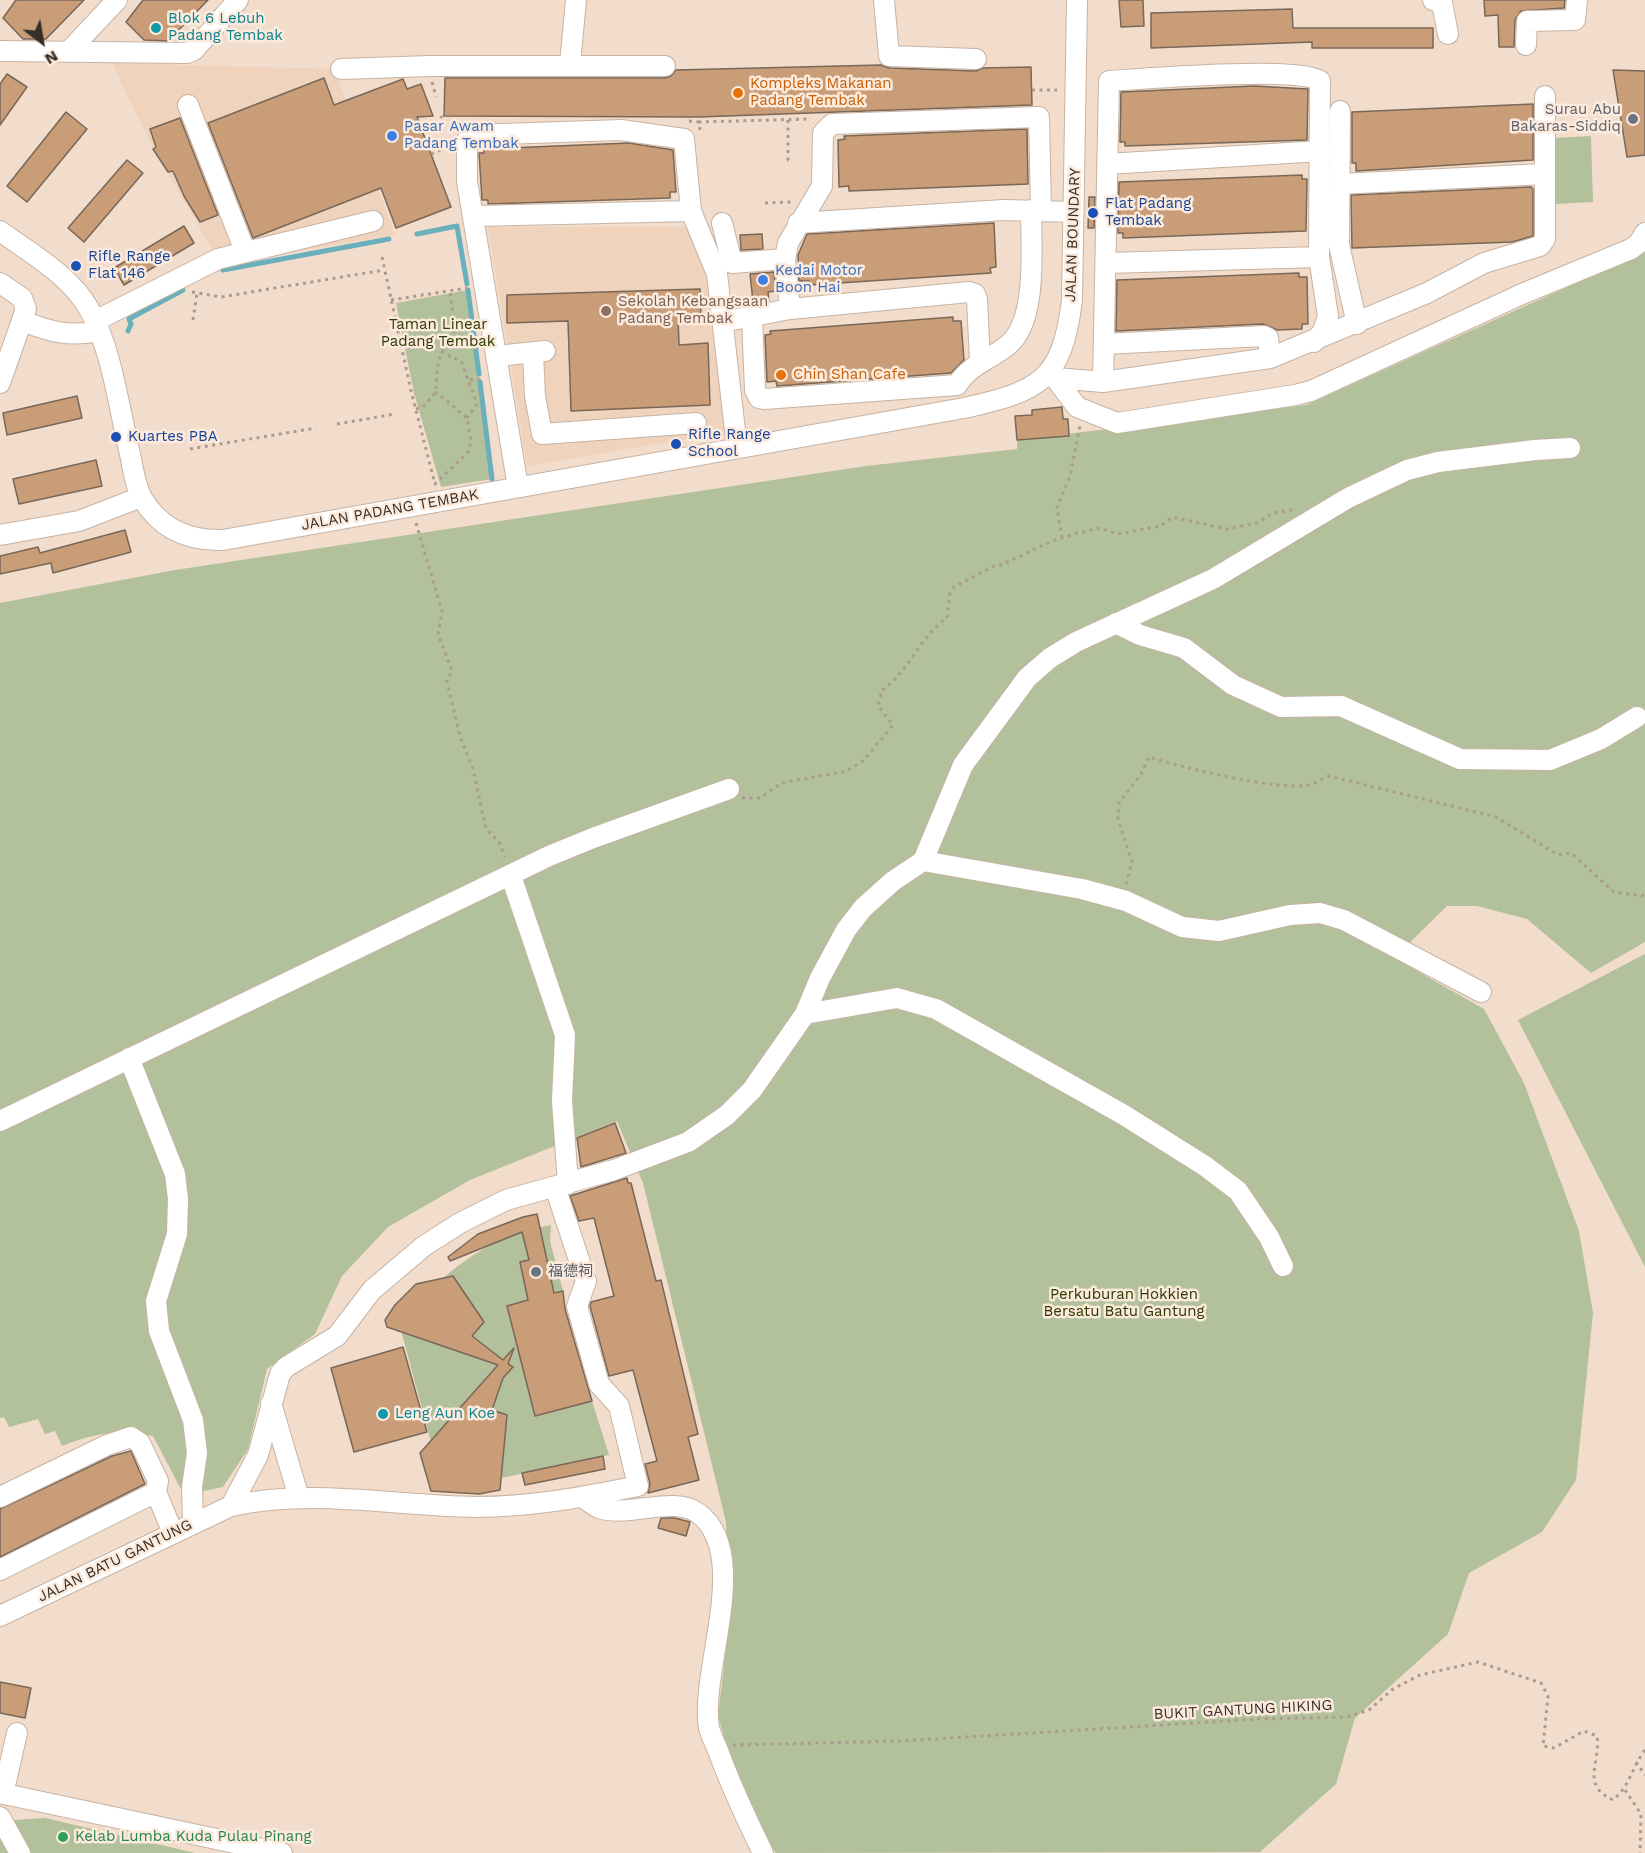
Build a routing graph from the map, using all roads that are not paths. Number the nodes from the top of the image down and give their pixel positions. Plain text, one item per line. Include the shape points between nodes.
1 (117, 0) edge
2 (238, 0) edge
3 (576, 0) edge
4 (884, 0) edge
5 (1077, 0) edge
6 (1433, 0) edge
7 (1577, 0) edge
8 (1448, 34) dead end
9 (1526, 45) dead end
10 (0, 51) edge
11 (69, 51) junction
12 (976, 59) dead end
13 (570, 64) junction
14 (665, 66) dead end
15 (341, 69) dead end
16 (1545, 96) dead end
17 (188, 105) dead end
18 (1340, 111) dead end
19 (1321, 151) junction
20 (1107, 164) junction
21 (1545, 174) junction
22 (1339, 184) junction
23 (1036, 210) junction
24 (691, 211) junction
25 (1074, 212) junction
26 (474, 216) junction
27 (373, 222) dead end
28 (722, 223) dead end
29 (798, 223) junction
30 (0, 231) edge
31 (1645, 233) edge
32 (245, 251) junction
33 (1319, 257) junction
34 (785, 259) junction
35 (1106, 263) junction
36 (0, 284) edge
37 (790, 309) junction
38 (752, 318) junction
39 (23, 321) junction
40 (722, 322) junction
41 (1357, 324) junction
42 (97, 326) junction
43 (1314, 342) junction
44 (1104, 344) junction
45 (497, 356) junction
46 (1270, 358) junction
47 (980, 362) junction
48 (1053, 375) junction
49 (1103, 382) junction
50 (0, 383) edge
51 (957, 385) junction
52 (961, 408) junction
53 (696, 423) dead end
54 (542, 434) junction
55 (510, 439) junction
56 (737, 448) junction
57 (1570, 448) dead end
58 (518, 488) junction
59 (141, 497) junction
60 (0, 535) edge
61 (1116, 623) junction
62 (1637, 717) dead end
63 (729, 789) road end
64 (923, 861) junction
65 (511, 876) junction
66 (1482, 992) dead end
67 (806, 1014) junction
68 (129, 1058) junction
69 (0, 1121) edge
70 (562, 1186) junction
71 (1283, 1266) dead end
72 (271, 1402) junction
73 (638, 1486) junction
74 (156, 1492) junction
75 (0, 1497) edge
76 (584, 1497) junction
77 (299, 1498) junction
78 (231, 1506) junction
79 (645, 1509) junction
80 (193, 1523) junction
81 (173, 1533) junction
82 (0, 1570) edge
83 (0, 1616) edge
84 (17, 1733) dead end
85 (2, 1794) edge
86 (0, 1817) edge
87 (20, 1853) edge
88 (282, 1853) edge
89 (763, 1853) edge

1 - 11 street
2 - 11 street via 187,53
3 - 13 street
4 - 12 street via 889,56
5 - 25 street, JALAN BOUNDARY
6 - 8 street via 1443,3
7 - 9 street via 1575,20 1527,21
10 - 11 street
13 - 14 street
13 - 15 street
16 - 21 street
17 - 32 street
18 - 22 street
19 - 20 street
19 - 20 street via 1321,87 1317,79 1257,75 1154,78 1109,81
19 - 33 street
20 - 35 street
21 - 22 street
21 - 41 street via 1545,239 1540,246 1484,263
22 - 41 street via 1338,245
23 - 25 street
23 - 29 street
23 - 29 street via 1039,117 836,123 823,134 822,186 812,207
23 - 47 street via 1024,320 1009,344
24 - 26 street
24 - 26 street via 684,139 621,130 472,135 467,140 467,181
24 - 40 street via 716,266
25 - 48 street, JALAN BOUNDARY via 1068,333
26 - 45 street
27 - 32 street
28 - 34 street via 732,263
29 - 34 street
30 - 42 street, JALAN PADANG TEMBAK via 71,286
31 - 48 street via 1631,249 1522,294 1311,391 1128,423 1107,421 1074,404
32 - 42 street via 218,259
33 - 35 street
33 - 43 street via 1328,316
34 - 37 street
35 - 44 street
36 - 39 street via 25,303
37 - 38 street
37 - 47 street via 972,293 977,299
38 - 40 street
38 - 51 street via 755,390 759,398
39 - 42 street via 51,333 78,336
39 - 50 street
40 - 56 street
41 - 43 street
42 - 59 street, JALAN PADANG TEMBAK
43 - 46 street
44 - 46 street via 1264,336 1268,338
44 - 49 street
45 - 54 street via 539,352 535,396
45 - 55 street
46 - 49 street
47 - 51 street via 965,371
48 - 49 street
48 - 52 street, JALAN BOUNDARY via 1013,396
51 - 52 street
52 - 56 street, JALAN PADANG TEMBAK
53 - 54 street
54 - 55 street
55 - 58 street
56 - 58 street, JALAN PADANG TEMBAK
57 - 61 street via 1438,462 1407,470 1348,498 1213,579
58 - 59 street, JALAN PADANG TEMBAK via 223,540 178,533 156,517
59 - 60 street via 79,521
61 - 62 street via 1184,648 1233,685 1281,707 1341,706 1460,759 1550,760 1600,739
61 - 64 street via 1050,658 1027,678 963,765
63 - 65 street via 592,838
64 - 66 street via 1082,889 1126,901 1182,927 1219,931 1290,915 1328,915
64 - 67 street via 893,881 846,930 819,978
65 - 68 street
65 - 70 street via 565,1035
67 - 70 street via 752,1090 728,1115 688,1142
67 - 71 street via 897,998 936,1009 1124,1115 1239,1191
68 - 69 street
68 - 80 street via 175,1174 177,1234 156,1301 159,1332 193,1420 197,1453 192,1487
70 - 72 street via 506,1200 460,1222 424,1246 372,1290 338,1336 286,1367
70 - 73 street via 586,1281 577,1306 599,1384 619,1406
72 - 77 street
72 - 78 street via 258,1455
73 - 76 street, JALAN BATU GANTUNG
73 - 79 street
74 - 75 street via 158,1481 140,1443 131,1437
74 - 81 street
74 - 82 street
76 - 77 street, JALAN BATU GANTUNG via 476,1507
76 - 79 street via 599,1508
77 - 78 street, JALAN BATU GANTUNG
78 - 80 street, JALAN BATU GANTUNG
79 - 89 street via 695,1510 713,1530 719,1548 723,1600 708,1709 710,1729
80 - 81 street, JALAN BATU GANTUNG
81 - 83 street, JALAN BATU GANTUNG
84 - 85 street
85 - 88 street
86 - 87 street

